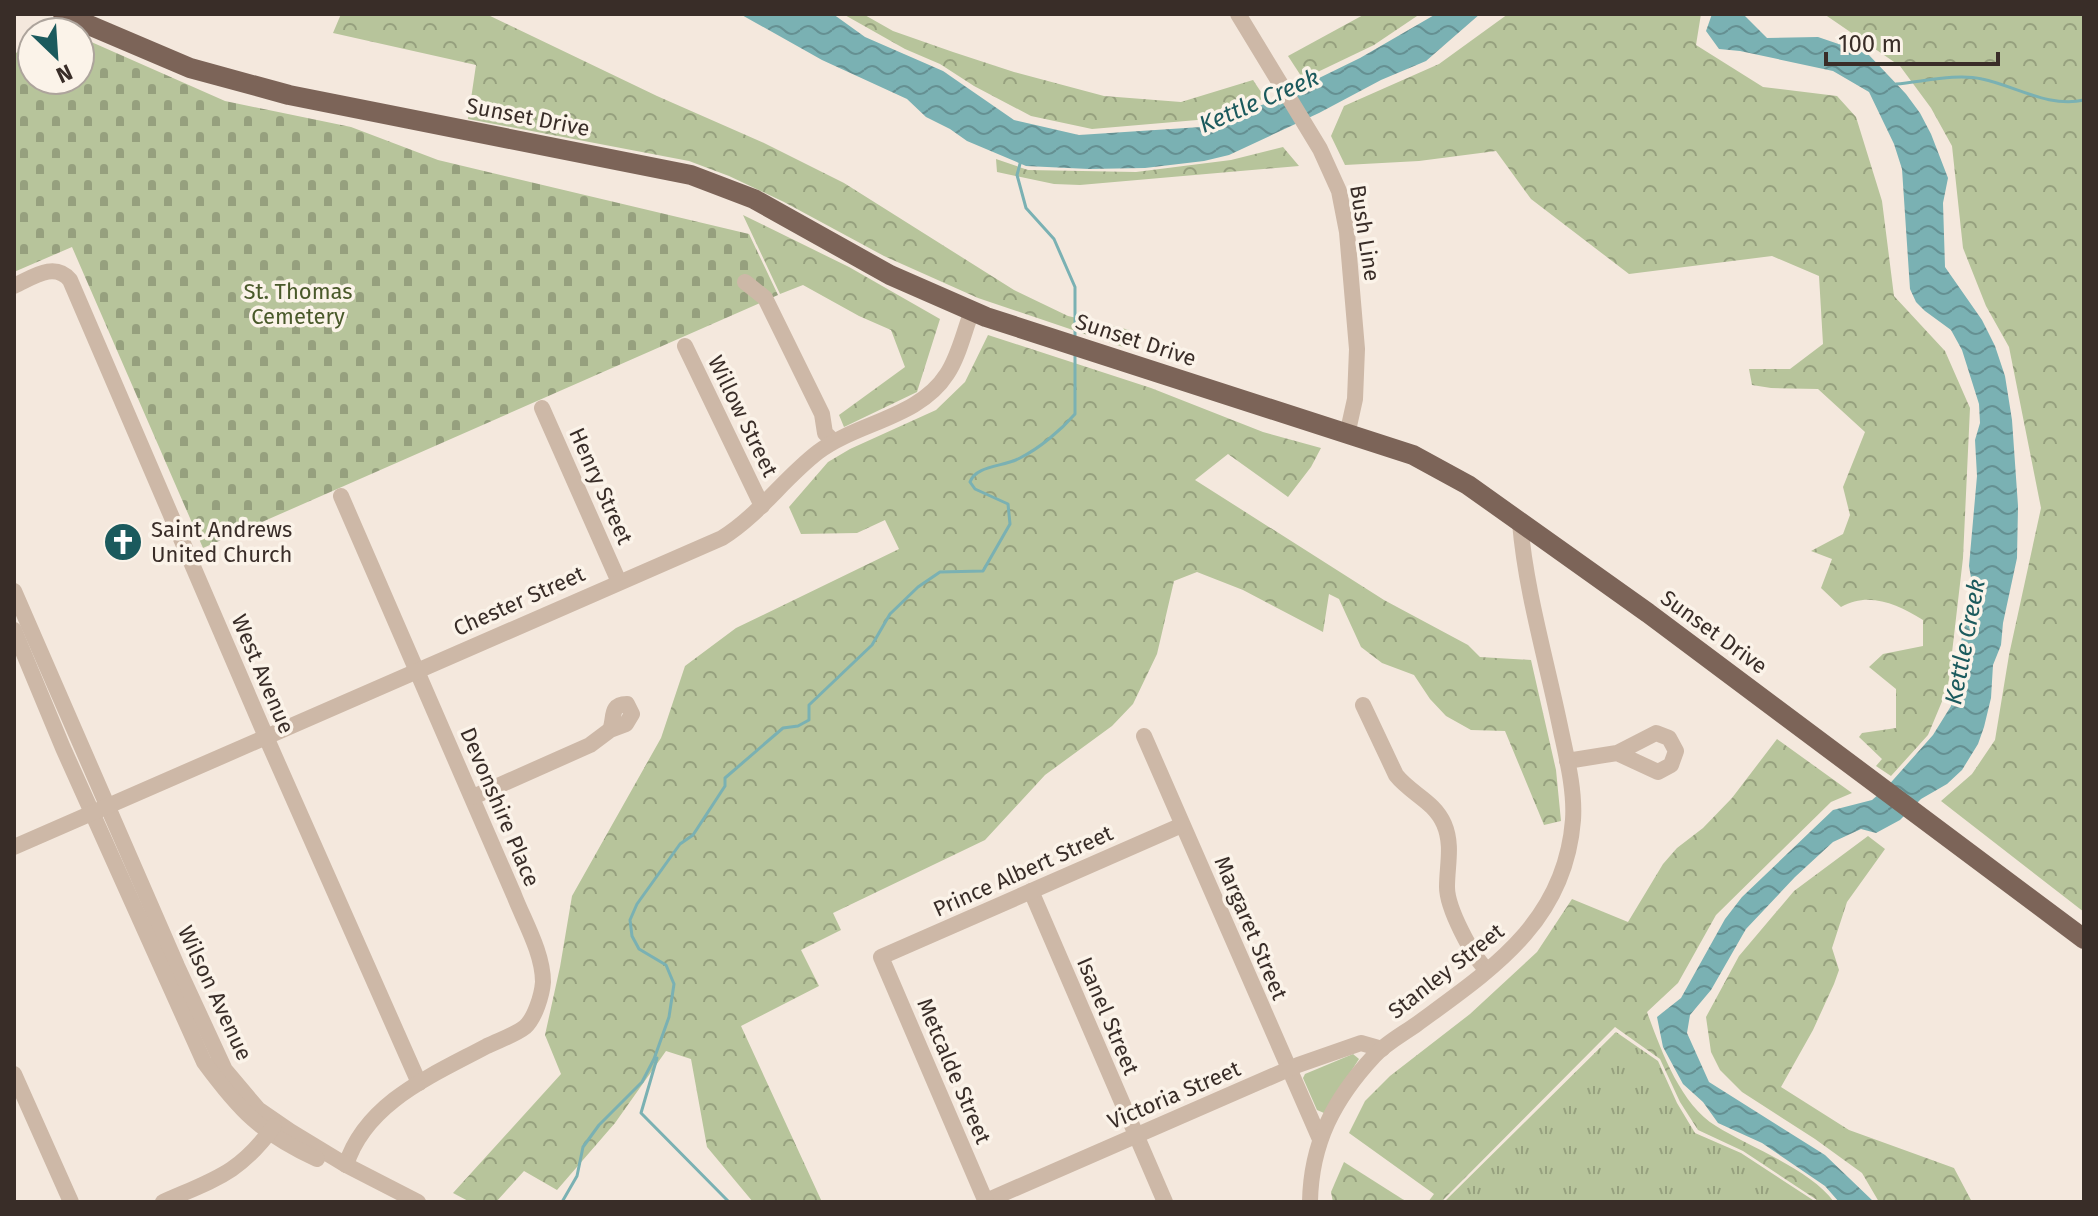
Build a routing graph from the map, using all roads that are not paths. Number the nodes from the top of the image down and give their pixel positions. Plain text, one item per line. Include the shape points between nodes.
1 (63, 14) edge
2 (1238, 14) edge
3 (745, 282) dead end
4 (14, 286) edge
5 (972, 311) junction
6 (685, 346) dead end
7 (542, 408) dead end
8 (1347, 435) junction
9 (833, 441) junction
10 (341, 496) dead end
11 (762, 506) junction
12 (1520, 523) junction
13 (619, 582) junction
14 (14, 591) edge
15 (14, 630) edge
16 (417, 671) junction
17 (1363, 705) dead end
18 (610, 730) dead end
19 (1144, 736) dead end
20 (266, 737) junction
21 (1617, 753) dead end
22 (1567, 761) junction
23 (473, 797) junction
24 (101, 810) junction
25 (1182, 825) junction
26 (14, 847) edge
27 (1031, 891) junction
28 (2084, 939) edge
29 (881, 957) joint
30 (1487, 970) junction
31 (1382, 1049) junction
32 (1288, 1070) junction
33 (14, 1074) edge
34 (419, 1083) junction
35 (273, 1128) junction
36 (1136, 1135) junction
37 (1319, 1137) junction
38 (346, 1165) junction
39 (986, 1201) edge
40 (71, 1202) edge
41 (163, 1202) edge
42 (418, 1202) edge
43 (1165, 1202) edge
44 (1310, 1202) edge

1 - 5 main road, Sunset Drive via 190,68 289,95 691,175 754,199 890,275
2 - 8 street, Bush Line via 1334,177 1347,232 1357,349
3 - 9 street via 765,298
4 - 20 street, West Avenue via 50,270 70,280
5 - 8 main road, Sunset Drive
5 - 9 street, Chester Street via 948,373 935,389 909,407
6 - 11 street, Willow Street
7 - 13 street, Henry Street
8 - 12 main road, Sunset Drive via 1430,463
9 - 11 street, Chester Street
10 - 16 street, Devonshire Place
11 - 13 street, Chester Street via 722,538
12 - 22 street, Stanley Street via 1527,582
12 - 28 main road, Sunset Drive
13 - 16 street, Chester Street
14 - 24 street, Wilson Avenue
15 - 24 street, Wilson Avenue
16 - 20 street, Chester Street
16 - 23 street, Devonshire Place
17 - 30 street via 1396,775 1441,818 1448,838 1449,901 1477,961
18 - 23 street via 590,745
19 - 25 street, Margaret Street
20 - 24 street, Chester Street
20 - 34 street, West Avenue
21 - 22 street
22 - 30 street, Stanley Street via 1573,821 1557,883 1535,924
23 - 34 street, Devonshire Place via 536,950 541,995 527,1025
24 - 26 street, Chester Street
24 - 35 street, Wilson Avenue via 217,1056
25 - 27 street, Prince Albert Street
25 - 32 street, Margaret Street
27 - 29 street, Prince Albert Street
27 - 36 street, Isanel Street
29 - 39 street, Metcalde Street
30 - 31 street, Stanley Street
31 - 32 street, Victoria Street via 1361,1043
31 - 37 street, Stanley Street via 1346,1091
32 - 36 street, Victoria Street
32 - 37 street, Margaret Street
33 - 40 street
34 - 38 street, Devonshire Place via 368,1124
35 - 38 street, Wilson Avenue
35 - 41 street via 231,1171
36 - 39 street, Victoria Street
36 - 43 street, Isanel Street
37 - 44 street, Stanley Street
38 - 42 street, Wilson Avenue

